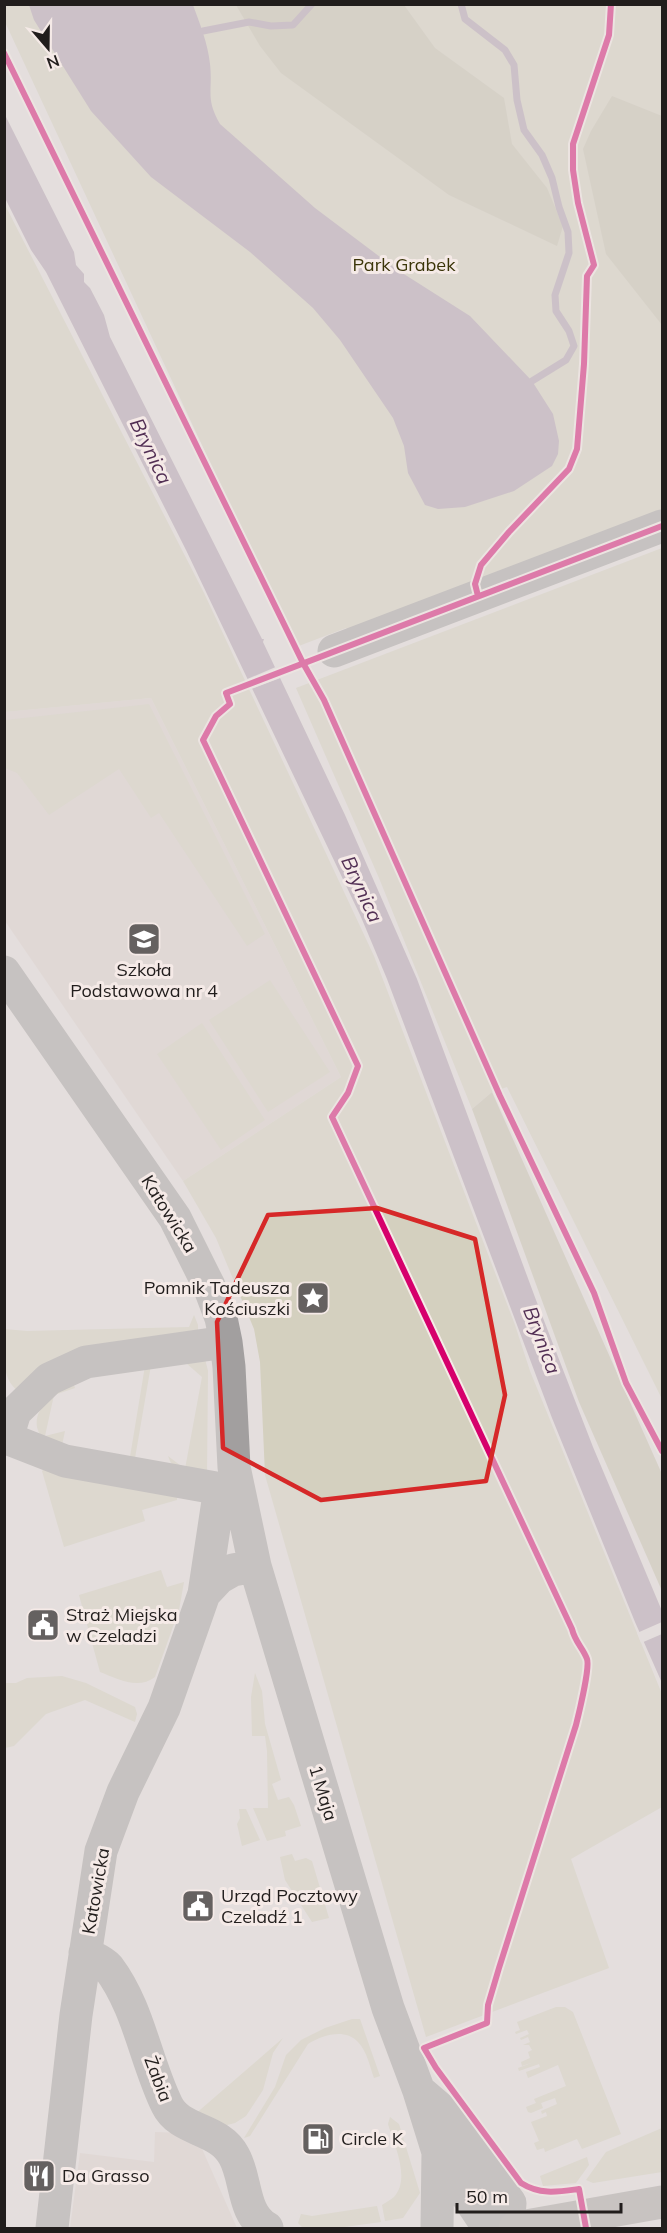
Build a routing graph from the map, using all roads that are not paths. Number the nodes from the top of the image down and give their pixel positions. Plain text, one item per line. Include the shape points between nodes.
1 (663, 526) edge
2 (334, 651) dead end
3 (4, 972) edge
4 (226, 1342) junction
5 (9, 1429) edge
6 (229, 1490) junction
7 (255, 1566) junction
8 (204, 1594) junction
9 (85, 1953) junction
10 (419, 2091) junction
11 (438, 2152) junction
12 (663, 2202) edge
13 (260, 2227) edge
14 (52, 2229) edge
15 (437, 2229) edge
16 (506, 2229) edge
17 (515, 2229) edge

1 - 2 street
3 - 4 street, Katowicka via 175,1218 209,1286
4 - 5 street via 86,1362 49,1379
4 - 6 street, Katowicka via 234,1467
5 - 6 street via 65,1461
6 - 7 street, 1 Maja
6 - 8 street
7 - 8 street, Katowicka via 233,1570
7 - 10 street, 1 Maja via 388,2008
8 - 9 street, Katowicka via 164,1708 123,1792 101,1851
9 - 13 street, Żabia via 107,1965 132,2010 168,2107 182,2122 226,2142 236,2157 248,2202
9 - 14 street, Katowicka
10 - 11 street, 1 Maja
10 - 16 street, 1 Maja via 444,2112 510,2204
11 - 15 street
11 - 16 street, 1 Maja via 482,2218
12 - 17 main road

